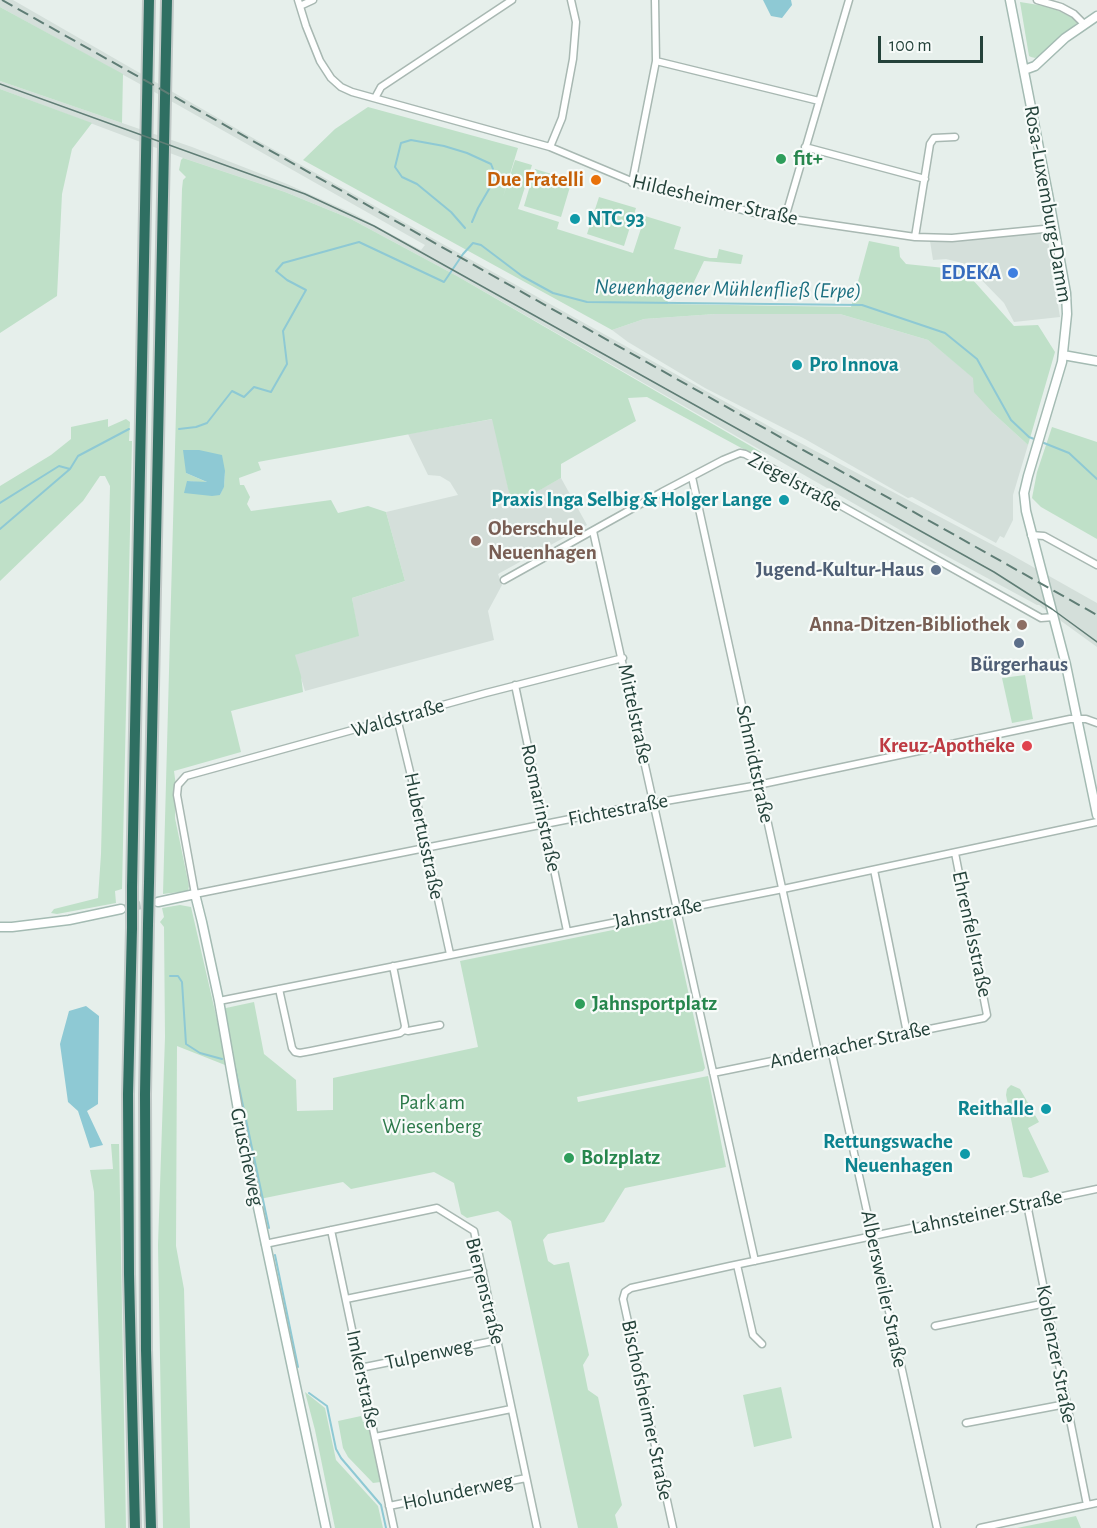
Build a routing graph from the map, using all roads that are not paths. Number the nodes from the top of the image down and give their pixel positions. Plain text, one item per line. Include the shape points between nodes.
1 (149, 0) edge
2 (167, 0) edge
3 (313, 0) edge
4 (512, 0) edge
5 (571, 0) edge
6 (655, 0) edge
7 (849, 0) edge
8 (1010, 0) edge
9 (1037, 0) edge
10 (299, 3) edge
11 (1097, 16) edge
12 (1084, 24) junction
13 (656, 61) junction
14 (1024, 70) junction
15 (375, 98) junction
16 (819, 101) junction
17 (956, 137) dead end
18 (550, 147) junction
19 (805, 147) junction
20 (925, 179) junction
21 (632, 183) junction
22 (785, 218) junction
23 (1054, 228) junction
24 (915, 237) junction
25 (1063, 355) junction
26 (1097, 361) edge
27 (692, 477) junction
28 (593, 531) junction
29 (1031, 535) junction
30 (1097, 565) edge
31 (504, 580) dead end
32 (1054, 617) junction
33 (622, 658) junction
34 (515, 685) junction
35 (397, 718) junction
36 (1077, 718) junction
37 (1097, 723) edge
38 (760, 784) junction
39 (178, 785) joint
40 (654, 803) junction
41 (1097, 815) edge
42 (1097, 822) edge
43 (545, 825) junction
44 (427, 847) junction
45 (956, 853) junction
46 (874, 870) junction
47 (783, 889) junction
48 (195, 894) junction
49 (158, 902) tunnel mouth
50 (676, 908) junction
51 (121, 909) tunnel mouth
52 (0, 927) edge
53 (567, 931) junction
54 (450, 954) junction
55 (393, 966) junction
56 (279, 989) junction
57 (219, 1001) junction
58 (987, 1015) joint
59 (440, 1025) dead end
60 (404, 1030) junction
61 (907, 1033) junction
62 (831, 1049) junction
63 (818, 1052) junction
64 (713, 1073) junction
65 (1097, 1189) edge
66 (1027, 1204) junction
67 (331, 1230) junction
68 (873, 1236) junction
69 (265, 1244) junction
70 (755, 1261) junction
71 (737, 1265) junction
72 (483, 1271) junction
73 (625, 1292) joint
74 (346, 1299) junction
75 (1046, 1303) junction
76 (935, 1326) dead end
77 (498, 1340) junction
78 (762, 1344) dead end
79 (360, 1368) junction
80 (1066, 1404) junction
81 (512, 1409) junction
82 (966, 1424) dead end
83 (375, 1437) junction
84 (526, 1478) junction
85 (1097, 1503) edge
86 (1087, 1505) junction
87 (389, 1506) junction
88 (135, 1528) edge
89 (151, 1528) edge
90 (326, 1528) edge
91 (393, 1528) edge
92 (537, 1528) edge
93 (673, 1528) edge
94 (937, 1528) edge
95 (980, 1528) edge

1 - 88 highway, bridge via 128,1094
2 - 89 highway, bridge via 145,1094
3 - 10 street
4 - 15 street via 381,87
5 - 18 street via 576,22 573,59 562,118
6 - 13 street
7 - 16 street
8 - 14 street, Rosa-Luxemburg-Damm
9 - 12 street via 1061,7
10 - 15 street, Hildesheimer Straße via 326,72 342,87
11 - 12 street
12 - 14 street via 1035,66
13 - 16 street
13 - 21 street
14 - 23 street, Rosa-Luxemburg-Damm
15 - 18 street, Hildesheimer Straße
16 - 19 street
17 - 20 street via 934,138
18 - 21 street, Hildesheimer Straße
19 - 20 street
19 - 22 street
20 - 24 street
21 - 22 street, Hildesheimer Straße
22 - 24 street, Hildesheimer Straße
23 - 24 street, Hildesheimer Straße via 951,238
23 - 25 street, Rosa-Luxemburg-Damm via 1067,305
25 - 26 street
25 - 29 street, Rosa-Luxemburg-Damm via 1024,493
27 - 28 street, Ziegelstraße
27 - 32 street, Ziegelstraße via 736,454 746,454 1041,618
27 - 38 street, Schmidtstraße
28 - 31 street, Ziegelstraße
28 - 33 street, Mittelstraße
29 - 30 street via 1044,536
29 - 32 street, Rosa-Luxemburg-Damm
32 - 36 street, Rosa-Luxemburg-Damm
33 - 34 street, Waldstraße
33 - 40 street, Mittelstraße
34 - 35 street, Waldstraße
34 - 43 street, Rosmarinstraße
35 - 39 street, Waldstraße via 194,772
35 - 44 street, Hubertusstraße
36 - 37 street
36 - 38 street, Fichtestraße
36 - 41 street, Rosa-Luxemburg-Damm
38 - 40 street, Fichtestraße
38 - 47 street, Schmidtstraße
39 - 48 street, Gruscheweg
40 - 43 street, Fichtestraße
40 - 50 street, Mittelstraße
42 - 45 street, Jahnstraße
43 - 44 street, Fichtestraße
43 - 53 street, Rosmarinstraße
44 - 48 street, Fichtestraße
44 - 54 street, Hubertusstraße
45 - 46 street, Jahnstraße
45 - 58 street, Ehrenfelsstraße
46 - 47 street, Jahnstraße
46 - 61 street
47 - 50 street, Jahnstraße
47 - 63 street, Schmidtstraße
48 - 49 street, Fichtestraße
48 - 57 street, Gruscheweg
50 - 53 street, Jahnstraße
50 - 64 street, Mittelstraße
51 - 52 street via 69,920
53 - 54 street, Jahnstraße
54 - 55 street, Jahnstraße
55 - 56 street, Jahnstraße
55 - 60 street
56 - 57 street, Jahnstraße
56 - 60 street via 295,1052
57 - 69 street, Gruscheweg
58 - 61 street, Andernacher Straße
59 - 60 street
61 - 62 street, Andernacher Straße
62 - 63 street, Andernacher Straße
62 - 68 street, Albersweiler Straße
63 - 64 street, Andernacher Straße
64 - 70 street, Mittelstraße
65 - 66 street, Lahnsteiner Straße
66 - 68 street, Lahnsteiner Straße
66 - 75 street, Koblenzer Straße
67 - 69 street, Bienenstraße
67 - 72 street, Bienenstraße via 437,1208 474,1231
67 - 74 street, Imkerstraße
68 - 70 street, Lahnsteiner Straße
68 - 94 street, Albersweiler Straße
69 - 90 street, Gruscheweg
70 - 71 street, Lahnsteiner Straße
71 - 73 street, Lahnsteiner Straße
71 - 78 street via 753,1335
72 - 74 street
72 - 77 street, Bienenstraße
73 - 93 street, Bischofsheimer Straße via 623,1299
74 - 79 street, Imkerstraße
75 - 76 street
75 - 80 street, Koblenzer Straße
77 - 79 street, Tulpenweg
77 - 81 street, Bienenstraße
79 - 83 street, Imkerstraße
80 - 82 street
80 - 86 street, Koblenzer Straße
81 - 83 street
81 - 84 street, Bienenstraße
83 - 87 street, Imkerstraße
84 - 87 street, Holunderweg
84 - 92 street, Bienenstraße
85 - 86 street
86 - 95 street
87 - 91 street, Imkerstraße

